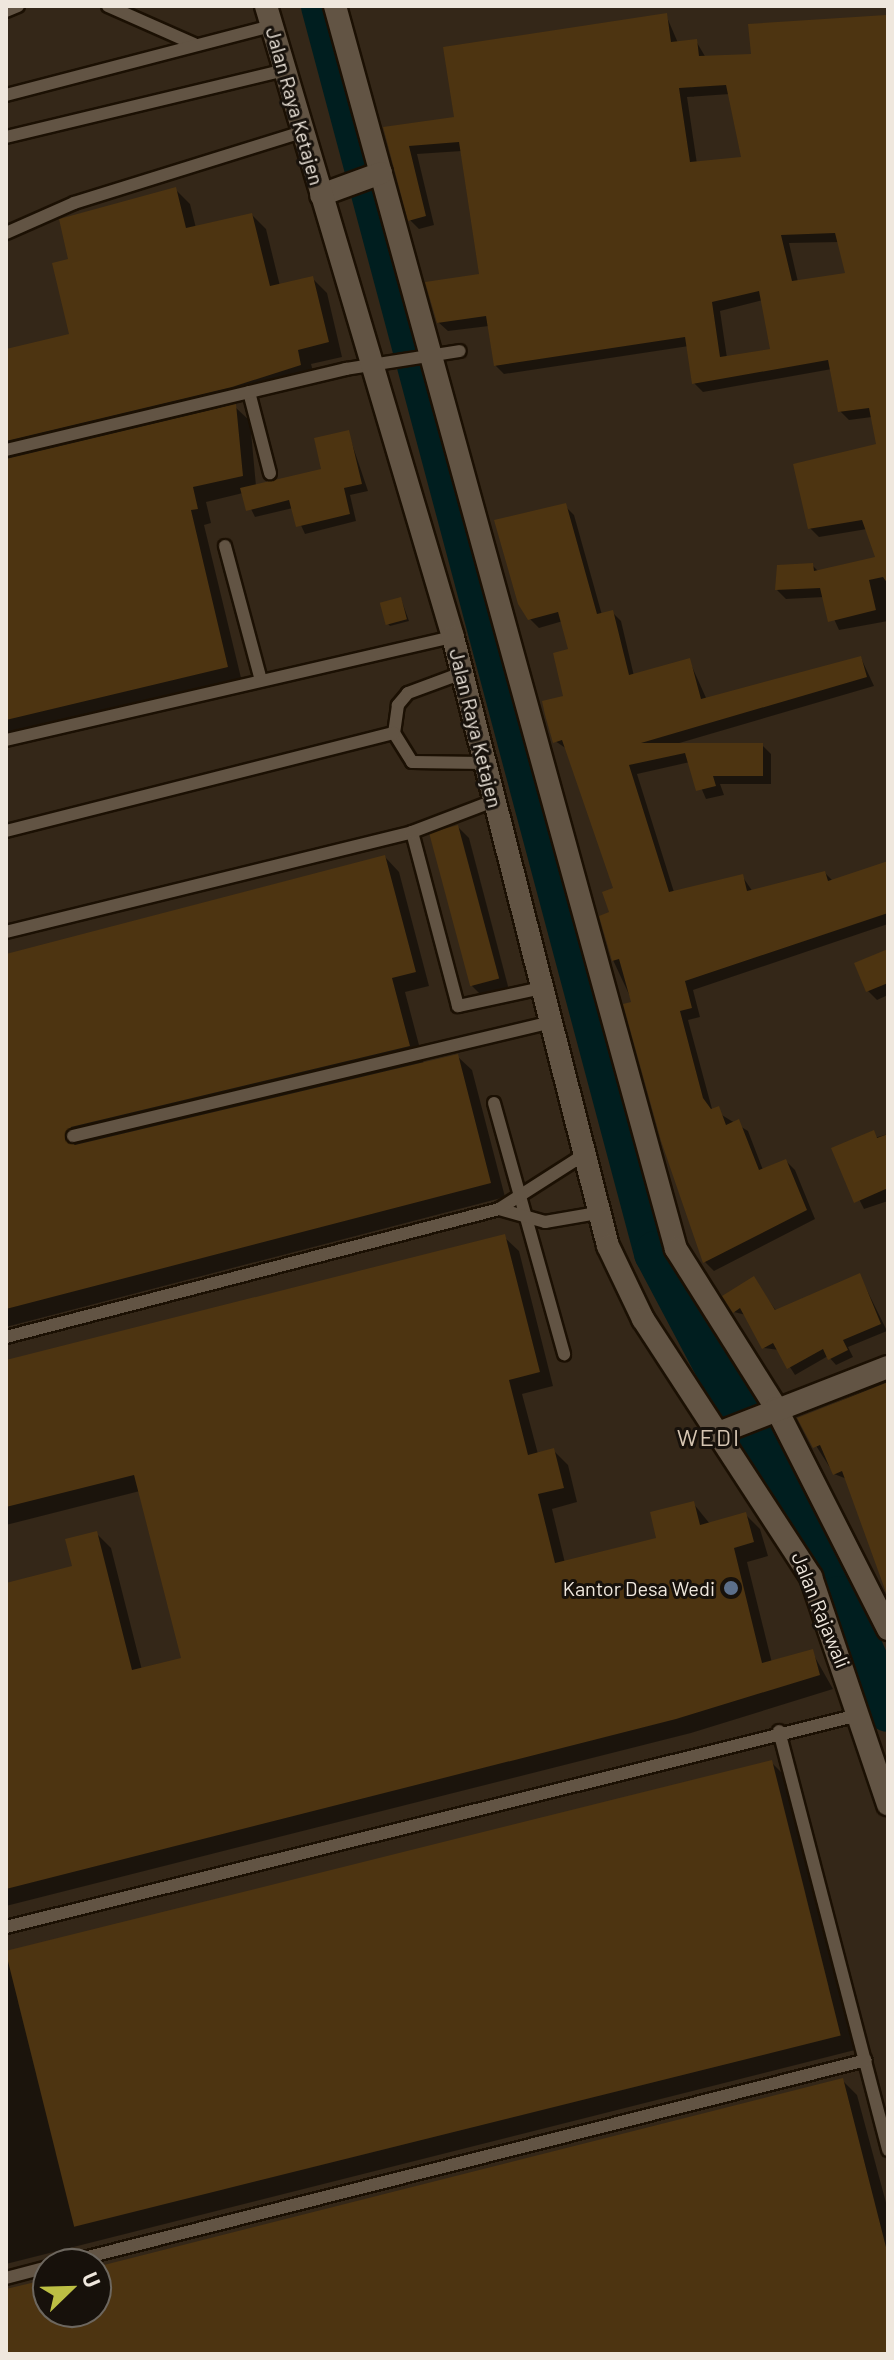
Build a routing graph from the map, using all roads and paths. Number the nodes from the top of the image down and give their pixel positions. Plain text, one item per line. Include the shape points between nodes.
1 (18, 6) edge
2 (108, 6) edge
3 (335, 6) edge
4 (6, 11) edge
5 (268, 16) edge
6 (194, 44) junction
7 (285, 70) junction
8 (6, 95) edge
9 (302, 132) junction
10 (6, 137) edge
11 (376, 175) junction
12 (329, 191) junction
13 (6, 233) edge
14 (460, 351) dead end
15 (431, 358) junction
16 (384, 367) junction
17 (249, 392) junction
18 (6, 450) edge
19 (270, 473) dead end
20 (225, 546) dead end
21 (453, 637) junction
22 (462, 673) junction
23 (260, 677) junction
24 (394, 733) junction
25 (6, 740) edge
26 (484, 763) junction
27 (493, 801) junction
28 (6, 831) edge
29 (412, 832) junction
30 (6, 932) edge
31 (541, 988) junction
32 (551, 1022) junction
33 (494, 1103) dead end
34 (73, 1136) dead end
35 (582, 1156) junction
36 (518, 1192) junction
37 (499, 1209) junction
38 (597, 1213) junction
39 (525, 1221) junction
40 (6, 1337) edge
41 (564, 1354) dead end
42 (888, 1367) edge
43 (768, 1411) junction
44 (727, 1429) junction
45 (888, 1629) edge
46 (862, 1714) junction
47 (779, 1731) junction
48 (888, 1804) edge
49 (6, 1927) edge
50 (866, 2060) junction
51 (888, 2150) edge
52 (112, 2251) edge
53 (32, 2271) edge
54 (6, 2278) edge

1 - 4 lane
2 - 6 lane
3 - 11 street
5 - 6 lane
5 - 7 street, Jalan Raya Ketajen
6 - 8 lane
7 - 9 street, Jalan Raya Ketajen
7 - 10 lane
9 - 12 street, Jalan Raya Ketajen
9 - 13 lane via 74,203
11 - 12 street
11 - 15 street
12 - 16 street, Jalan Raya Ketajen
14 - 15 lane
15 - 16 lane
15 - 43 street via 676,1249
16 - 17 lane
16 - 21 street, Jalan Raya Ketajen
17 - 18 lane
17 - 19 lane
20 - 23 lane
21 - 22 street, Jalan Raya Ketajen
21 - 23 lane
22 - 24 lane via 408,693 398,705
22 - 26 street, Jalan Raya Ketajen
23 - 25 lane
24 - 26 lane via 412,762
24 - 28 lane
26 - 27 street, Jalan Raya Ketajen
27 - 29 lane
27 - 31 street, Jalan Raya Ketajen
29 - 30 lane
29 - 31 lane via 458,1006
31 - 32 street, Jalan Raya Ketajen
32 - 34 lane
32 - 35 street, Jalan Raya Ketajen
33 - 36 lane
35 - 36 lane
35 - 38 street, Jalan Raya Ketajen
36 - 37 lane
36 - 39 lane
37 - 39 lane
37 - 40 lane
38 - 39 lane
38 - 44 street, Jalan Raya Ketajen via 643,1319
39 - 41 lane
42 - 43 street
43 - 44 street
43 - 45 street
44 - 46 street, Jalan Rajawali via 811,1577
46 - 47 lane
46 - 48 street, Jalan Rajawali
47 - 49 lane
47 - 50 lane
50 - 51 lane
50 - 52 lane
53 - 54 lane

